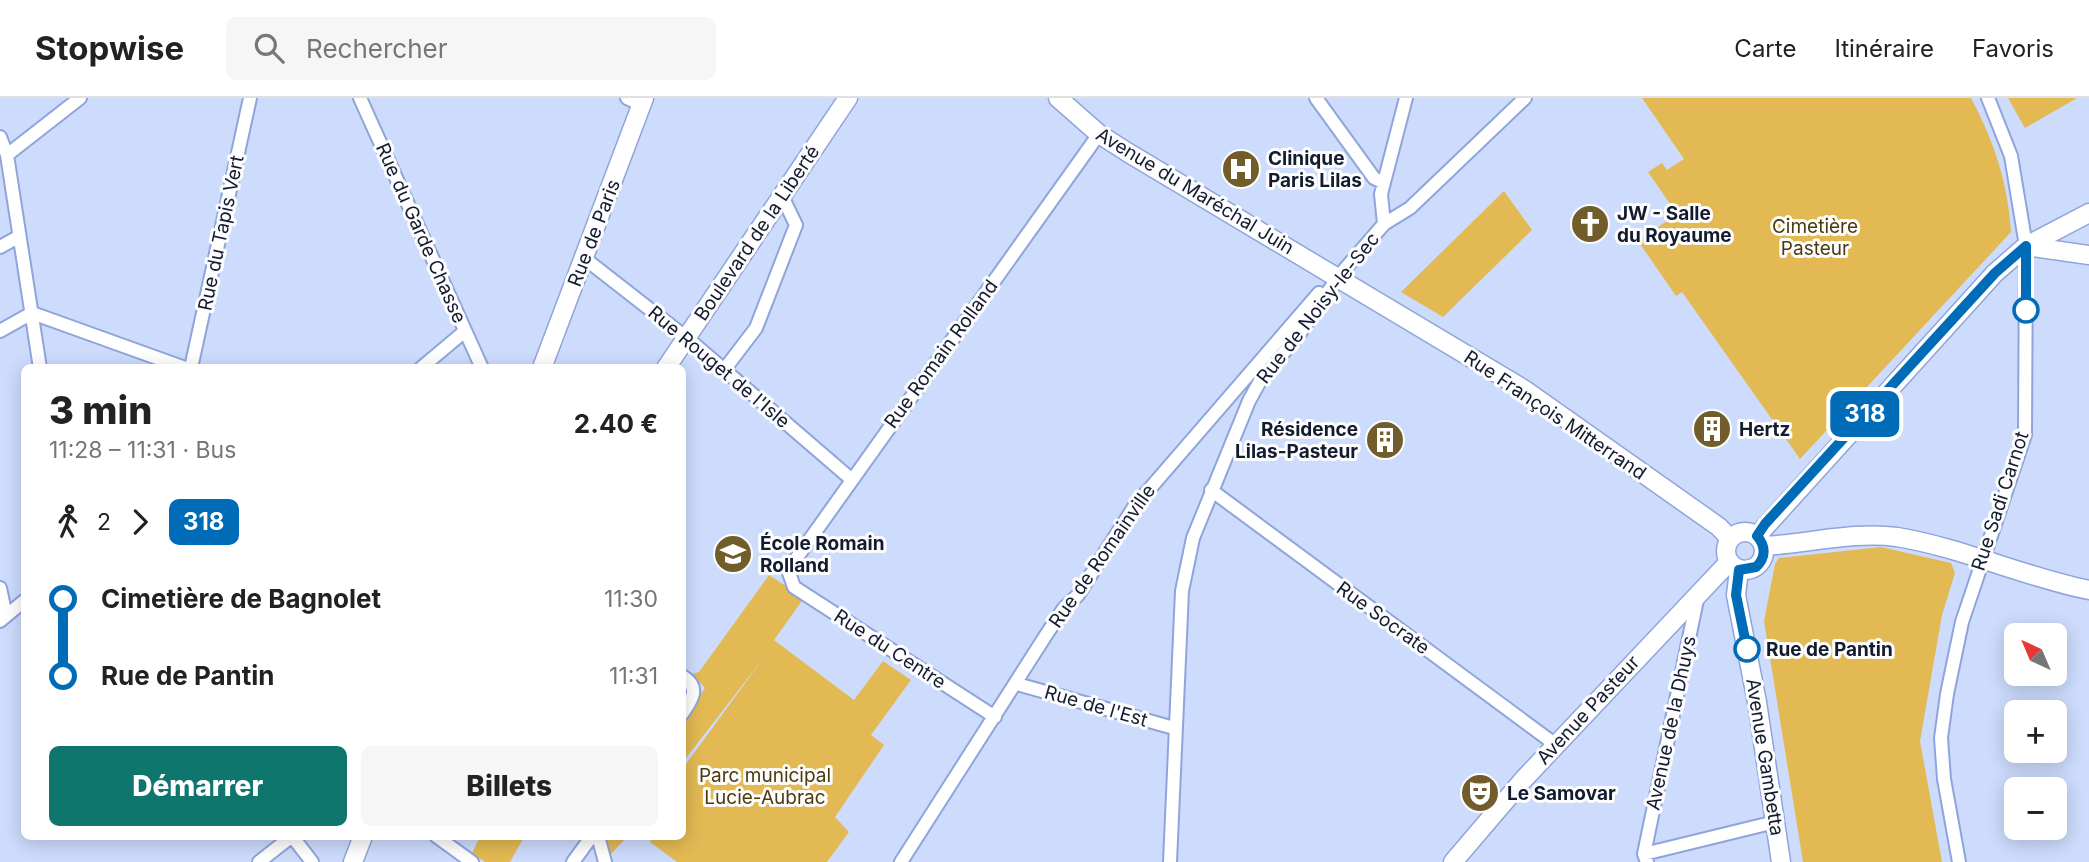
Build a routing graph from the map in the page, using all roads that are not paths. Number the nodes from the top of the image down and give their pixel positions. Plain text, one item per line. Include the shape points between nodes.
1 (80, 98) edge
2 (250, 98) edge
3 (360, 98) edge
4 (848, 98) edge
5 (1058, 98) edge
6 (1316, 98) edge
7 (1406, 98) edge
8 (1525, 98) edge
9 (1988, 98) edge
10 (638, 100) edge
11 (1099, 134) junction
12 (0, 137) edge
13 (7, 155) junction
14 (1384, 183) junction
15 (782, 196) junction
16 (2089, 213) edge
17 (1384, 224) junction
18 (18, 237) junction
19 (2026, 246) junction
20 (0, 247) edge
21 (2089, 256) edge
22 (584, 258) junction
23 (1338, 277) junction
24 (32, 313) junction
25 (0, 331) edge
26 (465, 331) junction
27 (687, 338) junction
28 (39, 364) edge
29 (177, 364) edge
30 (189, 364) edge
31 (426, 364) edge
32 (480, 364) edge
33 (544, 364) edge
34 (669, 364) edge
35 (724, 370) junction
36 (1235, 391) junction
37 (1249, 401) junction
38 (851, 479) junction
39 (1211, 490) junction
40 (1730, 539) junction
41 (1760, 541) junction
42 (1984, 558) junction
43 (1734, 566) junction
44 (788, 576) joint
45 (0, 588) edge
46 (2089, 590) edge
47 (1698, 593) junction
48 (21, 603) edge
49 (3, 618) edge
50 (686, 681) edge
51 (1017, 684) junction
52 (686, 707) edge
53 (995, 717) junction
54 (1174, 728) junction
55 (1556, 745) junction
56 (1775, 822) junction
57 (287, 840) edge
58 (295, 840) edge
59 (361, 840) edge
60 (442, 840) edge
61 (592, 840) edge
62 (597, 840) edge
63 (1646, 858) edge
64 (259, 862) edge
65 (312, 862) edge
66 (353, 862) edge
67 (472, 862) edge
68 (573, 862) edge
69 (605, 862) edge
70 (901, 862) edge
71 (1170, 862) edge
72 (1453, 862) edge
73 (1781, 862) edge
74 (1959, 862) edge

1 - 13 street
2 - 30 street, Rue du Tapis Vert
3 - 26 street, Rue du Garde Chasse
4 - 15 main road, Boulevard de la Liberté
5 - 11 main road, Avenue du Maréchal Juin
6 - 14 street via 1374,178
7 - 14 street
8 - 17 street, Rue de Noisy-le-Sec via 1410,208
9 - 19 street, Rue Sadi Carnot via 2011,156
10 - 22 main road, Rue de Paris
11 - 23 main road, Avenue du Maréchal Juin
11 - 38 street, Rue Romain Rolland
12 - 13 street
13 - 18 street
14 - 17 street
15 - 27 main road, Boulevard de la Liberté
15 - 35 street via 796,225 756,328
16 - 19 main road
17 - 23 street, Rue de Noisy-le-Sec
18 - 20 street
18 - 24 street
19 - 21 main road
19 - 41 main road via 1979,291
19 - 42 street, Rue Sadi Carnot via 2025,435
22 - 27 street, Rue Rouget de l'Isle
22 - 33 main road, Rue de Paris
23 - 36 street, Rue de Romainville via 1312,299
23 - 37 street, Rue de Noisy-le-Sec
23 - 40 main road, Rue François Mitterrand via 1525,390
24 - 25 street
24 - 28 street
24 - 29 street
26 - 31 street
26 - 32 street, Rue du Garde Chasse
27 - 34 main road, Boulevard de la Liberté
27 - 35 street, Rue Rouget de l'Isle
35 - 38 street, Rue Rouget de l'Isle
36 - 37 street via 1245,390
36 - 51 street, Rue de Romainville via 1134,507
37 - 39 street, Rue de Noisy-le-Sec
38 - 44 street, Rue Romain Rolland via 792,562
39 - 54 street, Rue de Noisy-le-Sec via 1193,538 1182,591
39 - 55 street, Rue Socrate
40 - 41 main road via 1745,532
40 - 43 main road via 1726,551
41 - 42 main road via 1896,537
41 - 43 main road via 1760,563 1750,570
42 - 46 main road
42 - 74 street, Rue Sadi Carnot via 1962,622 1941,738
43 - 47 main road, Avenue Pasteur
43 - 56 main road, Avenue Gambetta
44 - 53 street, Rue du Centre via 794,587
45 - 49 street
47 - 55 main road, Avenue Pasteur
47 - 63 street, Avenue de la Dhuys
48 - 49 street
50 - 52 street via 695,691
51 - 53 street, Rue de Romainville
51 - 54 street, Rue de l'Est
53 - 70 street, Rue de Romainville
54 - 71 street, Rue de Noisy-le-Sec
55 - 72 main road, Avenue Pasteur
56 - 63 street
56 - 73 main road, Avenue Gambetta
57 - 64 street
58 - 65 street
59 - 66 main road
60 - 67 street
61 - 68 street
62 - 69 street

